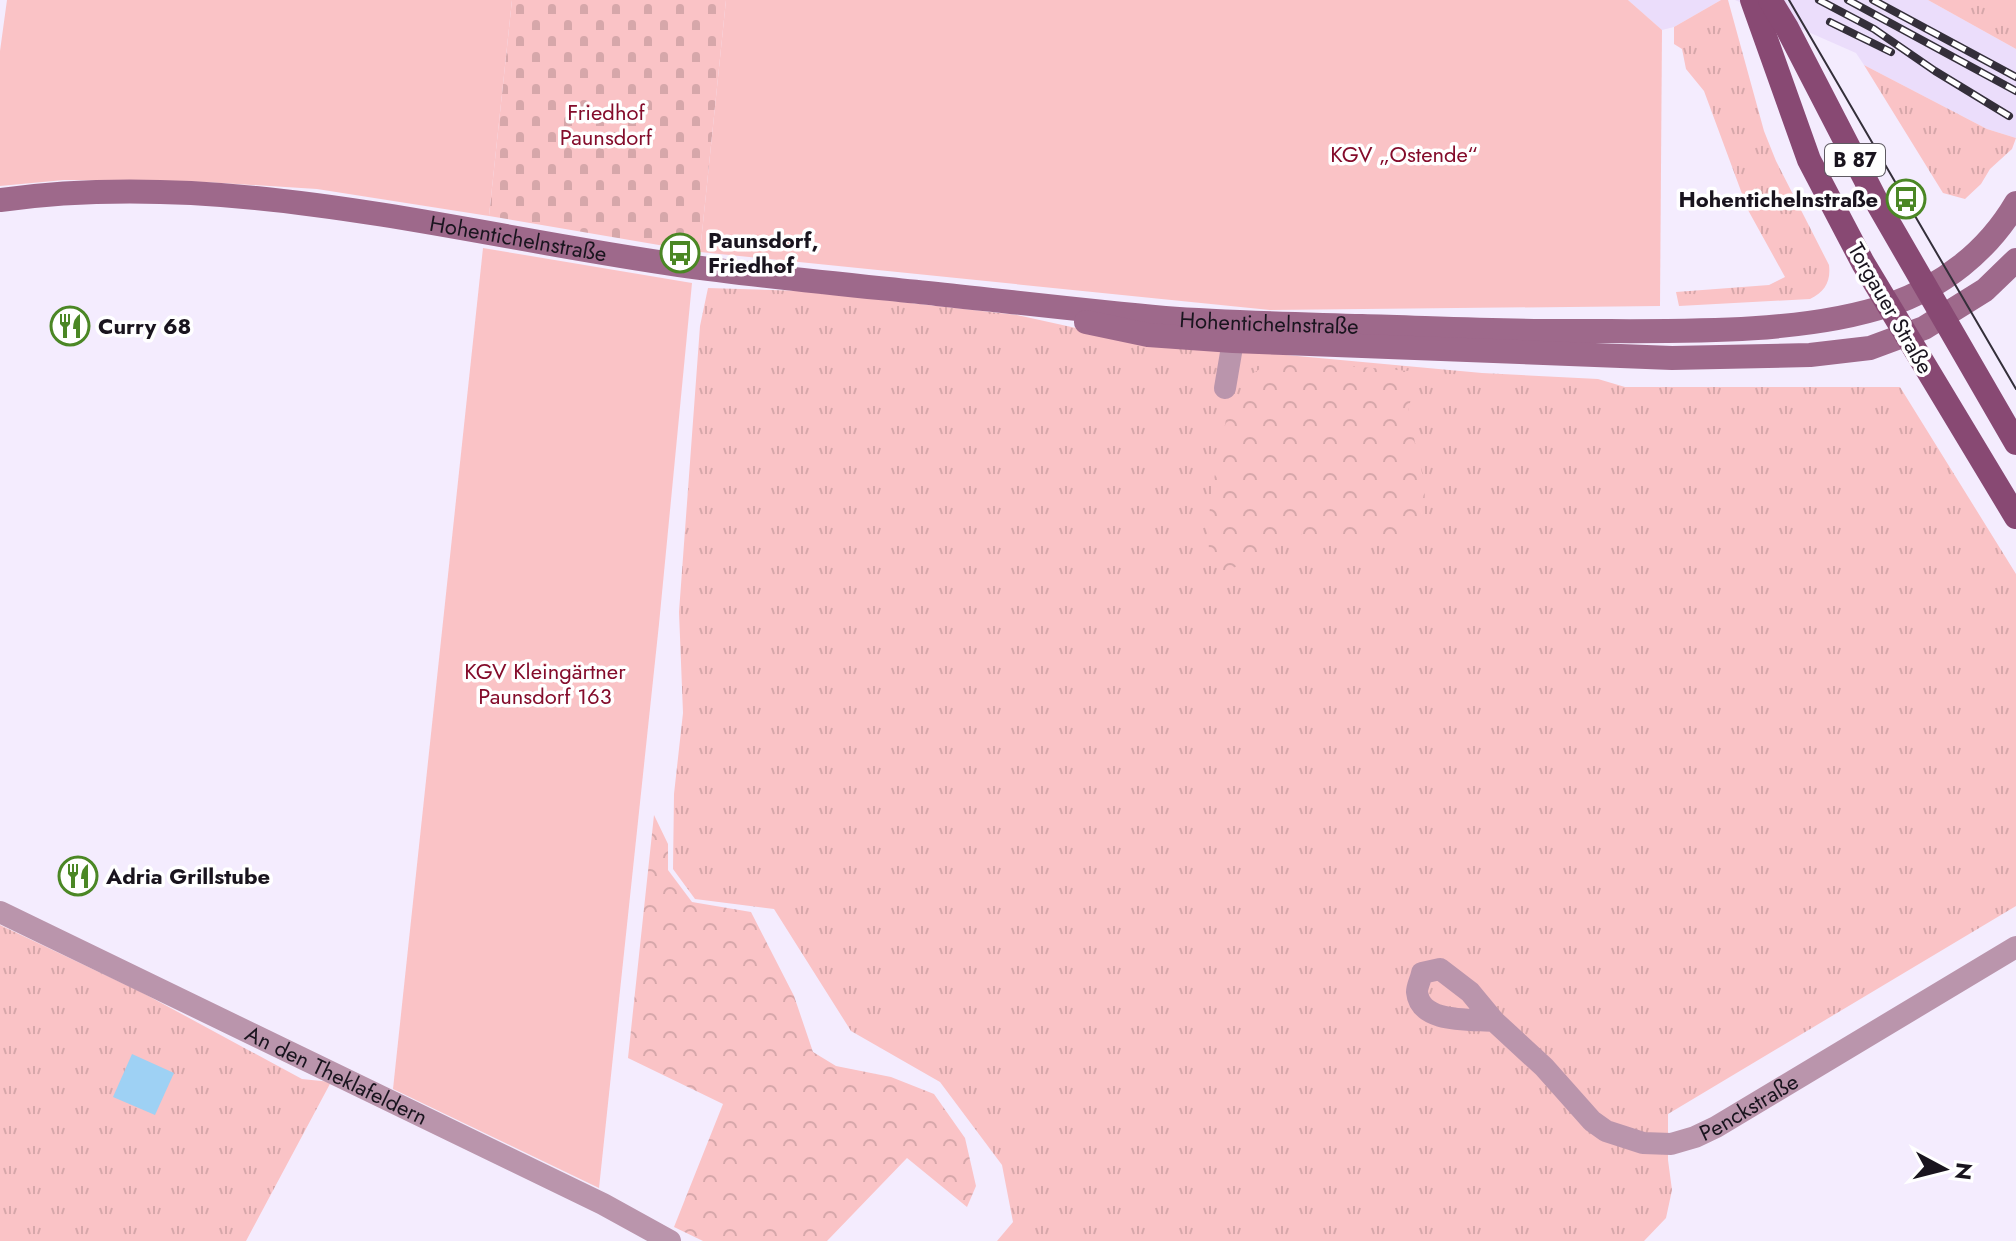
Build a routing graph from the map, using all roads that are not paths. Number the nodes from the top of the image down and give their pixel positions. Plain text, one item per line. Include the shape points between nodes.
1 (1760, 5) edge
2 (0, 200) edge
3 (2016, 203) edge
4 (2016, 260) edge
5 (1926, 289) junction
6 (1888, 305) junction
7 (1038, 307) junction
8 (1943, 318) junction
9 (1906, 336) junction
10 (1233, 341) junction
11 (1225, 388) dead end
12 (2016, 443) edge
13 (2016, 517) edge
14 (0, 912) edge
15 (2016, 947) edge
16 (1494, 1021) dead end
17 (670, 1241) edge

1 - 5 main road, Torgauer Straße / B 87 via 1787,28
1 - 6 main road, Torgauer Straße / B 87 via 1809,160
2 - 7 main road, Hohentichelnstraße via 161,192 294,202 678,265
3 - 5 main road, Hohentichelnstraße via 1983,247
4 - 8 main road, Hohentichelnstraße via 1985,290
5 - 6 main road, Hohentichelnstraße
5 - 8 main road, Torgauer Straße / B 87
6 - 7 main road, Hohentichelnstraße via 1824,319 1743,327 1515,332 1256,323
6 - 9 main road, Torgauer Straße / B 87
7 - 10 main road, Hohentichelnstraße via 1148,335
8 - 9 main road, Hohentichelnstraße
8 - 12 main road, Torgauer Straße / B 87
9 - 10 main road, Hohentichelnstraße via 1855,351 1697,358
9 - 13 main road, Torgauer Straße / B 87
10 - 11 street
14 - 17 street, An den Theklafeldern
15 - 16 street, Penckstraße via 1716,1127 1671,1144 1643,1143 1606,1131

